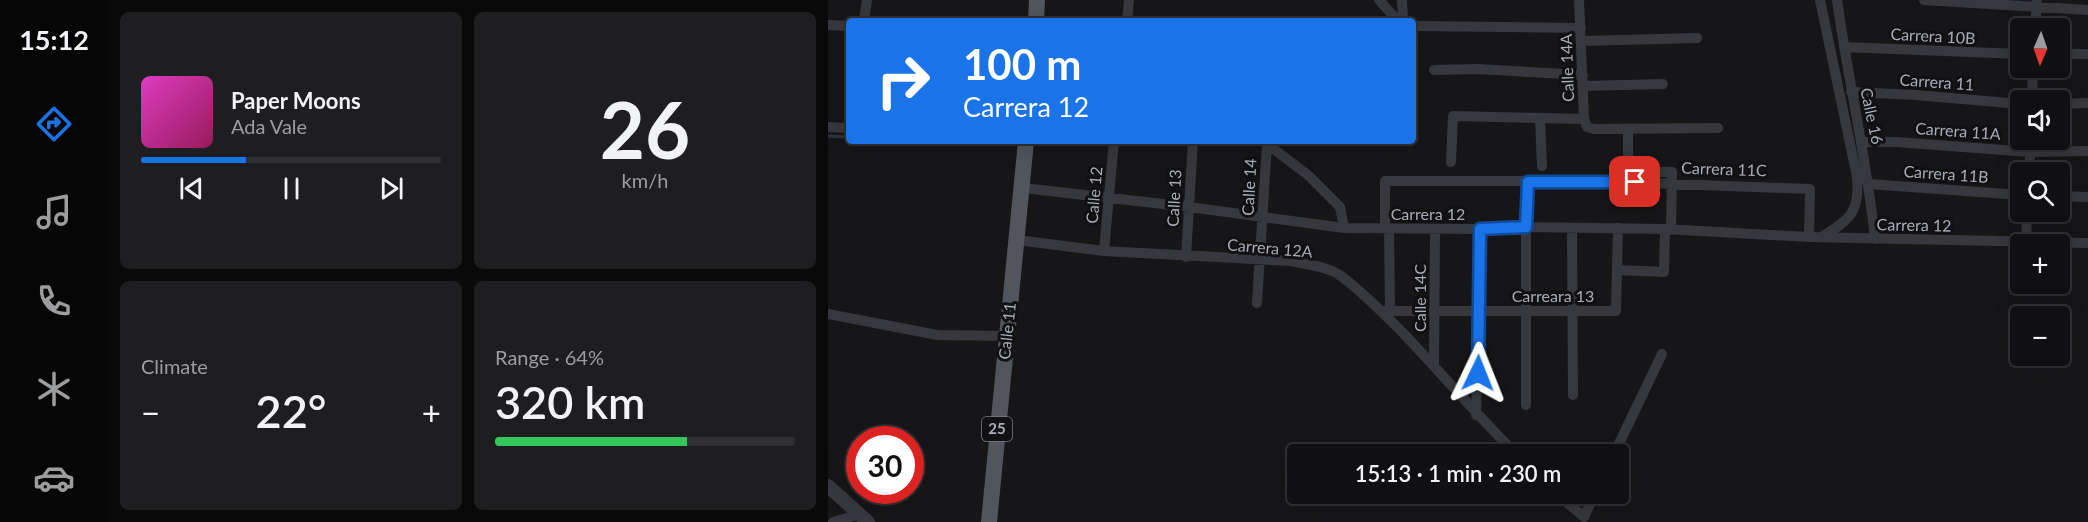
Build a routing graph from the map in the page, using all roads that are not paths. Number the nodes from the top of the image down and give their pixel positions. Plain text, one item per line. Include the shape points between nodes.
1 (867, 0) edge
2 (1037, 0) edge
3 (1130, 0) edge
4 (1379, 0) edge
5 (1402, 0) edge
6 (1579, 0) edge
7 (1820, 0) edge
8 (1837, 0) edge
9 (1924, 0) edge
10 (2036, 4) edge
11 (2088, 10) edge
12 (864, 18) edge
13 (1036, 18) edge
14 (1129, 18) edge
15 (1395, 18) edge
16 (1403, 18) edge
17 (828, 25) edge
18 (846, 26) edge
19 (1416, 26) edge
20 (1581, 28) junction
21 (1697, 39) dead end
22 (1581, 41) junction
23 (1844, 47) junction
24 (2010, 54) edge
25 (2070, 54) edge
26 (2088, 54) edge
27 (1434, 70) dead end
28 (1583, 80) junction
29 (1664, 84) dead end
30 (1851, 92) junction
31 (2010, 103) edge
32 (2070, 104) edge
33 (2088, 104) edge
34 (1540, 119) junction
35 (1584, 119) junction
36 (828, 127) edge
37 (846, 128) edge
38 (1718, 128) dead end
39 (1628, 129) junction
40 (1862, 142) junction
41 (1026, 144) edge
42 (1114, 144) edge
43 (1193, 144) edge
44 (1265, 144) edge
45 (1266, 144) edge
46 (2088, 151) edge
47 (2030, 152) junction
48 (1451, 162) dead end
49 (2030, 162) edge
50 (1542, 166) dead end
51 (1528, 182) junction
52 (1672, 183) junction
53 (1869, 184) junction
54 (1023, 188) junction
55 (2010, 194) edge
56 (2070, 196) edge
57 (2088, 197) edge
58 (1109, 198) junction
59 (1189, 207) junction
60 (1263, 217) junction
61 (1526, 227) junction
62 (1344, 228) junction
63 (1572, 228) junction
64 (1618, 228) junction
65 (1387, 229) junction
66 (1435, 229) junction
67 (1480, 229) junction
68 (1668, 229) junction
69 (1815, 237) junction
70 (1875, 239) junction
71 (1017, 240) junction
72 (2010, 243) edge
73 (2070, 243) edge
74 (2088, 243) edge
75 (1104, 251) junction
76 (1186, 256) junction
77 (1259, 260) junction
78 (1618, 270) junction
79 (1257, 303) dead end
80 (1386, 311) junction
81 (1435, 311) junction
82 (1480, 311) junction
83 (1525, 311) junction
84 (1572, 311) junction
85 (828, 314) edge
86 (1006, 336) junction
87 (1662, 354) dead end
88 (1434, 366) junction
89 (1573, 395) dead end
90 (1526, 405) dead end
91 (1476, 415) junction
92 (1506, 444) edge
93 (1619, 444) edge
94 (828, 486) edge
95 (1569, 504) edge
96 (1590, 504) edge
97 (864, 518) edge
98 (833, 522) edge
99 (988, 522) edge

1 - 12 street
2 - 13 main road
3 - 14 street
4 - 15 street
5 - 16 street
6 - 20 street, Calle 14A
7 - 69 street via 1858,195 1854,212 1844,223
8 - 23 street, Calle 16
9 - 10 street
10 - 11 street
17 - 18 street
19 - 20 street
20 - 22 street, Calle 14A
21 - 22 street
22 - 28 street, Calle 14A
23 - 24 street, Carrera 10B
23 - 30 street, Calle 16
25 - 26 street
27 - 28 street via 1477,69
28 - 29 street
28 - 35 street, Calle 14A
30 - 31 street, Carrera 11
30 - 40 street, Calle 16
32 - 33 street
34 - 35 street
34 - 48 street via 1453,116
34 - 50 street
35 - 39 street, Calle 14A via 1587,128
36 - 37 street
38 - 39 street
39 - 52 street via 1628,172 1672,172
40 - 47 street, Carrera 11A
40 - 53 street, Calle 16
41 - 54 main road, Calle 11 / 25
42 - 58 street, Calle 12
43 - 59 street, Calle 13
44 - 60 street, Calle 14
45 - 62 street via 1308,175 1340,207
46 - 47 street, Carrera 11A
47 - 49 street
51 - 52 street, Carrera 11C
51 - 61 street
51 - 65 street, Carrera 11C via 1385,181
52 - 68 street
52 - 69 street, Carrera 11C via 1810,189
53 - 55 street, Carrera 11B
53 - 70 street, Calle 16
54 - 58 street, Carrera 12
54 - 71 main road, Calle 11 / 25
56 - 57 street
58 - 59 street, Carrera 12
58 - 75 street, Calle 12
59 - 60 street, Carrera 12
59 - 76 street, Calle 13
60 - 62 street, Carrera 12
60 - 77 street, Calle 14
61 - 63 street, Carrera 12
61 - 67 street, Carrera 12
61 - 83 street
62 - 65 street, Carrera 12
63 - 64 street, Carrera 12
63 - 84 street
64 - 68 street, Carrera 12
64 - 78 street
65 - 66 street, Carrera 12
65 - 80 street
66 - 67 street, Carrera 12
66 - 81 street, Calle 14C
67 - 82 street
68 - 69 street, Carrera 12
68 - 78 street via 1664,272
69 - 70 street, Carrera 12
70 - 72 street, Carrera 12
71 - 75 street, Carrera 12A
71 - 86 main road, Calle 11 / 25
73 - 74 street, Carrera 12
75 - 76 street, Carrera 12A
76 - 77 street, Carrera 12A
77 - 79 street, Calle 14
77 - 80 street, Carrera 12A via 1290,261 1337,274
78 - 84 street, Carreara 13 via 1616,311
80 - 81 street, Carreara 13
80 - 88 street, Carrera 12A
81 - 82 street, Carreara 13
81 - 88 street, Calle 14C
82 - 83 street, Carreara 13
82 - 91 street
83 - 84 street, Carreara 13
83 - 90 street
84 - 89 street
85 - 86 street via 937,335
86 - 99 main road, Calle 11 / 25
87 - 93 street
88 - 91 street, Carrera 12A
91 - 92 street, Carrera 12A
94 - 97 street
95 - 96 street via 1584,517
97 - 98 street

